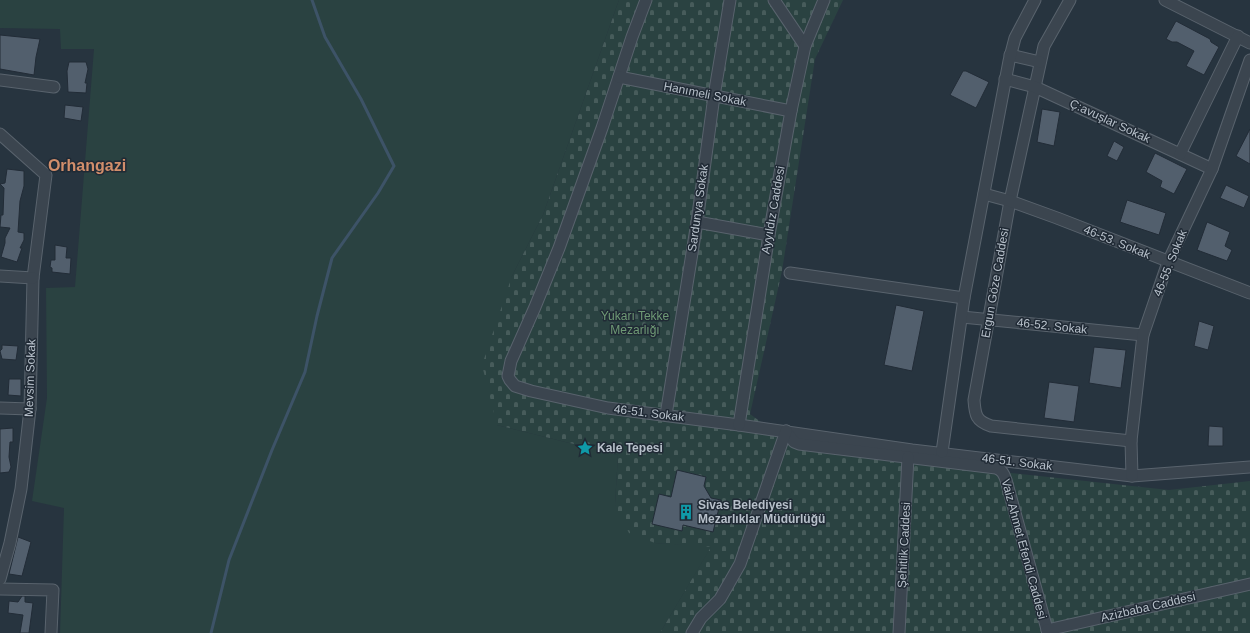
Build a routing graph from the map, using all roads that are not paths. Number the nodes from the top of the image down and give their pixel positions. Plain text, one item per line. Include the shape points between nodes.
1 (646, 0) edge
2 (730, 0) edge
3 (774, 0) edge
4 (824, 0) edge
5 (1035, 0) edge
6 (1070, 0) edge
7 (1165, 0) edge
8 (1238, 36) junction
9 (1250, 43) edge
10 (805, 46) junction
11 (1010, 55) junction
12 (1250, 60) edge
13 (1040, 62) junction
14 (618, 77) junction
15 (1005, 79) junction
16 (0, 80) edge
17 (54, 86) dead end
18 (1035, 87) junction
19 (714, 96) junction
20 (791, 111) junction
21 (0, 134) edge
22 (1180, 154) junction
23 (1212, 169) junction
24 (984, 194) junction
25 (1010, 201) junction
26 (697, 222) junction
27 (768, 235) junction
28 (1168, 262) junction
29 (790, 273) dead end
30 (0, 276) edge
31 (33, 278) junction
32 (1250, 293) edge
33 (964, 298) junction
34 (962, 316) junction
35 (989, 319) junction
36 (1143, 335) junction
37 (0, 408) edge
38 (30, 410) junction
39 (666, 415) junction
40 (740, 424) junction
41 (786, 431) junction
42 (1131, 442) junction
43 (942, 452) junction
44 (908, 456) junction
45 (1250, 467) edge
46 (996, 468) joint
47 (1132, 476) junction
48 (0, 579) edge
49 (1250, 584) edge
50 (0, 589) edge
51 (1047, 632) edge
52 (51, 633) edge
53 (692, 633) edge
54 (899, 633) edge

1 - 14 street
2 - 19 street, Sardunya Sokak
3 - 10 street
4 - 10 street, Ayyıldız Caddesi
5 - 11 street via 1015,38
6 - 13 street, Ergun Göze Caddesi via 1044,46
7 - 8 street
8 - 9 street
8 - 22 street
10 - 20 street, Ayyıldız Caddesi
11 - 13 street
11 - 15 street
12 - 23 street, 46-55. Sokak
13 - 18 street, Ergun Göze Caddesi
14 - 19 street, Hanımeli Sokak
14 - 39 street, 46-51. Sokak via 560,248 511,361 508,376 515,386 531,391 608,408
15 - 18 street, Ç:avuşlar Sokak
15 - 24 street
16 - 17 street
18 - 22 street, Ç:avuşlar Sokak
18 - 25 street, Ergun Göze Caddesi
19 - 20 street, Hanımeli Sokak
19 - 26 street, Sardunya Sokak
20 - 27 street, Ayyıldız Caddesi
21 - 31 street, Mevsim Sokak via 46,175
22 - 23 street, Ç:avuşlar Sokak
23 - 28 street, 46-55. Sokak
24 - 25 street, 46-53. Sokak
24 - 33 street
25 - 28 street, 46-53. Sokak
25 - 35 street, Ergun Göze Caddesi
26 - 27 street
26 - 39 street, Sardunya Sokak
27 - 40 street, Ayyıldız Caddesi
28 - 32 street, 46-53. Sokak
28 - 36 street, 46-55. Sokak
29 - 33 street
30 - 31 street
31 - 38 street, Mevsim Sokak
33 - 34 street
34 - 35 street, 46-52. Sokak
34 - 43 street
35 - 36 street, 46-52. Sokak
35 - 42 street, Ergun Göze Caddesi via 974,400 974,409 979,420 991,426
36 - 42 street, 46-55. Sokak
37 - 38 street
38 - 48 street, Mevsim Sokak via 21,489
39 - 40 street, 46-51. Sokak
40 - 41 street, 46-51. Sokak
41 - 43 street, 46-51. Sokak via 912,450
41 - 44 street, 46-51. Sokak via 794,442 799,444
41 - 53 street via 740,564 720,599 701,618
42 - 47 street, 46-55. Sokak
43 - 47 street, 46-51. Sokak
44 - 46 street, 46-51. Sokak
44 - 54 street, Şehitlik Caddesi
45 - 47 street, 46-51. Sokak
46 - 51 street, Vaiz Ahmet Efendi Caddesi via 1002,471 1006,480
49 - 51 street, Azizbaba Caddesi
50 - 52 street via 53,590

